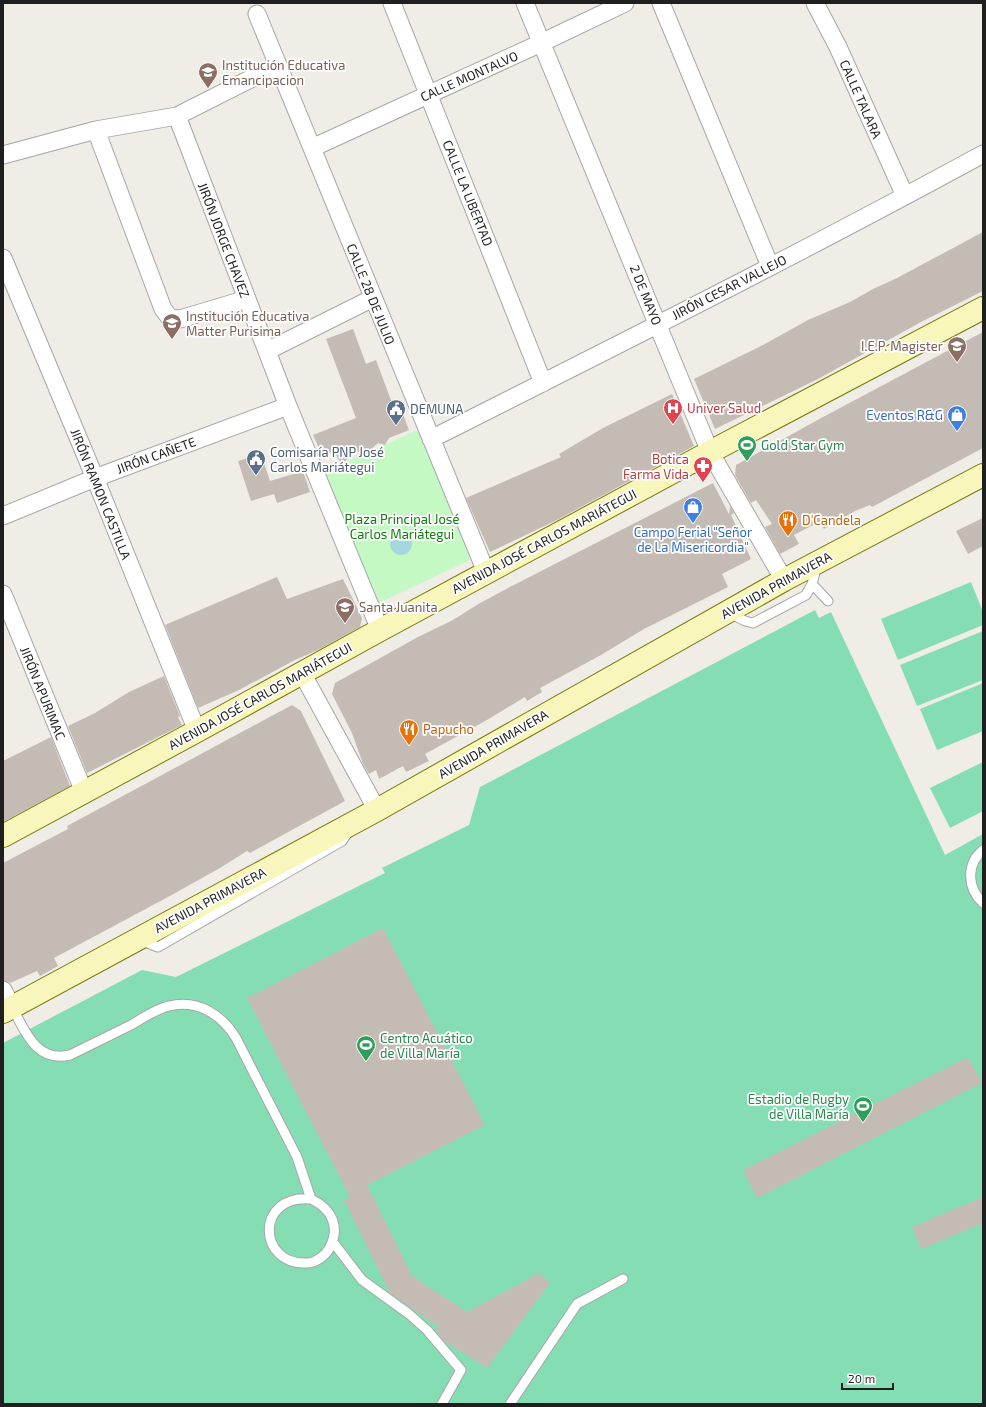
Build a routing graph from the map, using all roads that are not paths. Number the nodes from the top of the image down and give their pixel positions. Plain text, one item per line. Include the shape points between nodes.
1 (392, 3) edge
2 (525, 3) edge
3 (625, 3) edge
4 (661, 3) edge
5 (815, 3) edge
6 (257, 14) dead end
7 (542, 43) junction
8 (278, 65) junction
9 (429, 94) junction
10 (177, 116) junction
11 (96, 130) junction
12 (312, 148) junction
13 (983, 154) edge
14 (3, 155) edge
15 (905, 196) junction
16 (3, 258) edge
17 (770, 266) junction
18 (373, 298) junction
19 (247, 299) junction
20 (983, 308) edge
21 (658, 324) junction
22 (267, 351) junction
23 (543, 383) junction
24 (288, 406) junction
25 (431, 439) junction
26 (710, 452) junction
27 (983, 475) edge
28 (95, 478) junction
29 (3, 516) edge
30 (817, 562) junction
31 (486, 572) junction
32 (784, 580) junction
33 (812, 584) junction
34 (3, 594) edge
35 (828, 601) dead end
36 (727, 612) junction
37 (380, 630) junction
38 (302, 673) junction
39 (197, 731) junction
40 (84, 792) junction
41 (378, 810) junction
42 (3, 836) edge
43 (983, 850) edge
44 (983, 903) edge
45 (6, 1003) edge
46 (311, 1199) junction
47 (333, 1242) junction
48 (624, 1279) dead end
49 (442, 1404) edge
50 (510, 1404) edge

1 - 9 street, CALLE LA LIBERTAD
2 - 7 street, 2 DE MAYO
3 - 7 street, CALLE MONTALVO
4 - 17 street
5 - 15 street, CALLE TALARA via 838,47
6 - 8 street, CALLE 28 DE JULIO
7 - 9 street, CALLE MONTALVO
7 - 21 street, 2 DE MAYO
8 - 10 street
8 - 12 street, CALLE 28 DE JULIO
9 - 12 street, CALLE MONTALVO
9 - 23 street, CALLE LA LIBERTAD
10 - 11 street
10 - 19 street, JIRÓN JORGE CHAVEZ
11 - 14 street
11 - 19 street via 163,309 170,318 180,319
12 - 18 street, CALLE 28 DE JULIO
13 - 15 street, JIRÓN CESAR VALLEJO
15 - 17 street, JIRÓN CESAR VALLEJO
16 - 28 street, JIRÓN RAMON CASTILLA
17 - 21 street, JIRÓN CESAR VALLEJO
18 - 22 street
18 - 25 street, CALLE 28 DE JULIO
19 - 22 street, JIRÓN JORGE CHAVEZ
20 - 26 main road, AVENIDA JOSÉ CARLOS MARIÁTEGUI
21 - 23 street, JIRÓN CESAR VALLEJO
21 - 26 street, 2 DE MAYO
22 - 24 street, JIRÓN JORGE CHAVEZ
23 - 25 street, JIRÓN CESAR VALLEJO
24 - 28 street, JIRÓN CAÑETE
24 - 37 street, JIRÓN JORGE CHAVEZ
25 - 31 street, CALLE 28 DE JULIO
26 - 31 main road, AVENIDA JOSÉ CARLOS MARIÁTEGUI
26 - 32 street, 2 DE MAYO
27 - 30 main road, AVENIDA PRIMAVERA
28 - 29 street, JIRÓN CAÑETE
28 - 39 street, JIRÓN RAMON CASTILLA
30 - 32 main road, AVENIDA PRIMAVERA
30 - 33 lane
31 - 37 main road, AVENIDA JOSÉ CARLOS MARIÁTEGUI
32 - 36 main road, AVENIDA PRIMAVERA
33 - 35 lane
33 - 36 lane via 806,595 753,622
34 - 40 street, JIRÓN APURIMAC
36 - 41 main road, AVENIDA PRIMAVERA
37 - 38 main road, AVENIDA JOSÉ CARLOS MARIÁTEGUI
38 - 39 main road, AVENIDA JOSÉ CARLOS MARIÁTEGUI
38 - 41 street
39 - 40 main road, AVENIDA JOSÉ CARLOS MARIÁTEGUI
40 - 42 main road, AVENIDA JOSÉ CARLOS MARIÁTEGUI
41 - 45 main road, AVENIDA PRIMAVERA via 137,939
43 - 44 lane via 976,857 970,874 974,891
45 - 46 lane via 31,1042 43,1052 57,1057 70,1055 168,1006 191,1005 212,1013 230,1028 236,1038 297,1157
46 - 47 lane via 319,1203 331,1216 335,1233
46 - 47 lane via 289,1201 273,1214 269,1236 273,1246 279,1255 299,1264 320,1259 328,1252
47 - 49 lane via 362,1280 415,1319 462,1370
48 - 50 lane via 577,1304

